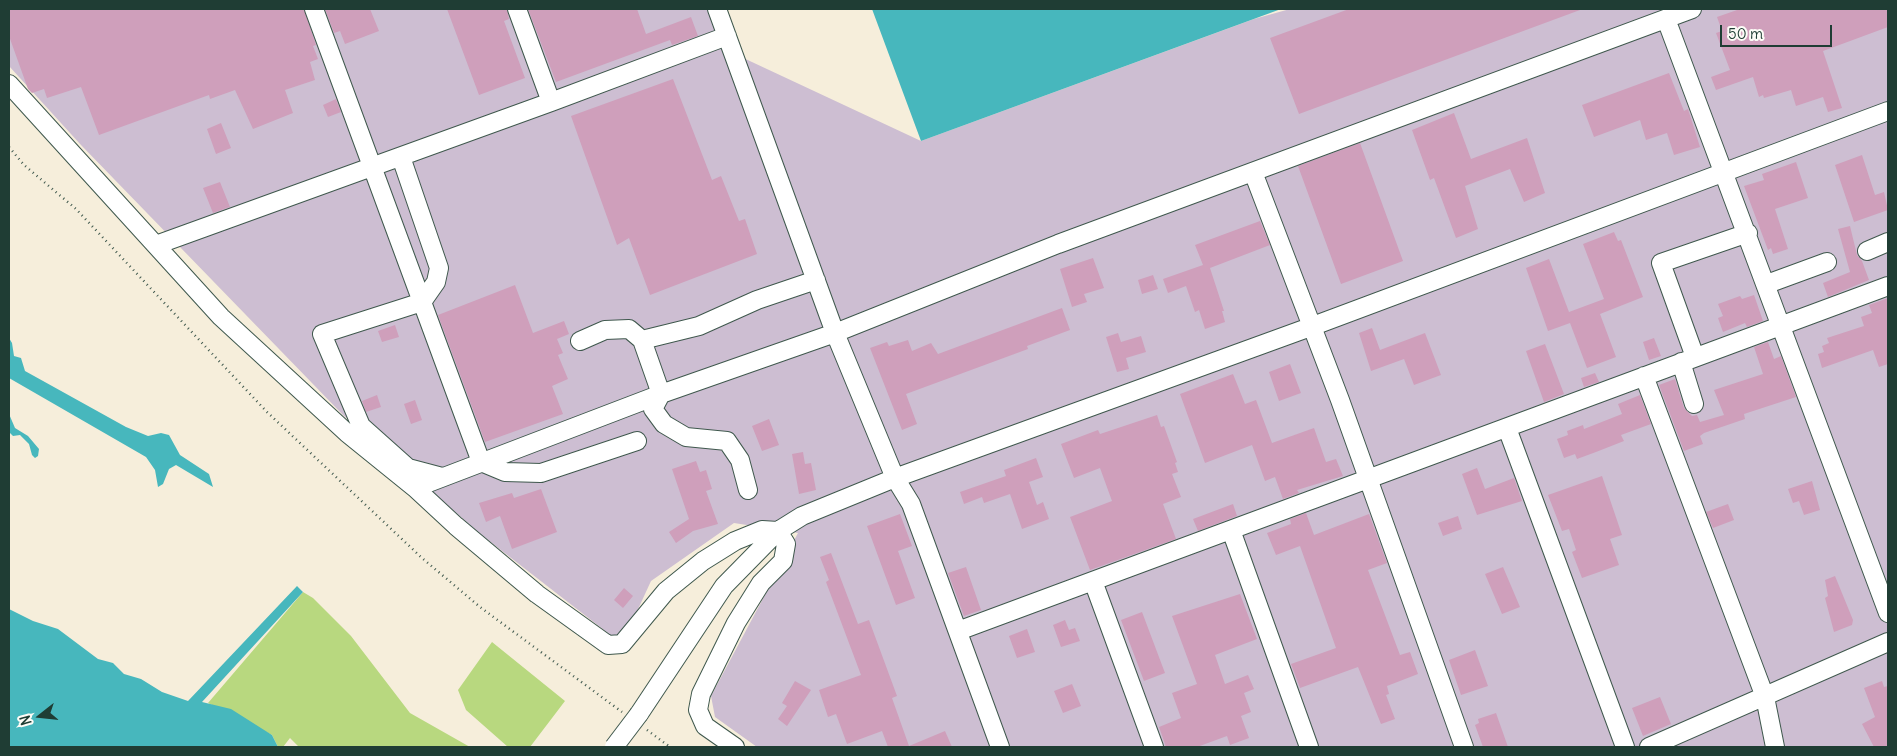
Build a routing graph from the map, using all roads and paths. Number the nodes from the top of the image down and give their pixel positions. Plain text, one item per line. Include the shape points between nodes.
1 (314, 9) edge
2 (517, 9) edge
3 (717, 9) edge
4 (1692, 9) edge
5 (1666, 18) junction
6 (727, 36) junction
7 (9, 84) edge
8 (551, 102) junction
9 (1888, 111) edge
10 (9, 147) edge
11 (401, 157) junction
12 (372, 168) junction
13 (1253, 172) junction
14 (1725, 172) junction
15 (1748, 233) junction
16 (1888, 242) edge
17 (156, 245) junction
18 (1867, 250) dead end
19 (1827, 262) dead end
20 (816, 280) junction
21 (1767, 284) junction
22 (1888, 286) edge
23 (422, 302) junction
24 (1782, 324) junction
25 (1313, 326) junction
26 (835, 333) junction
27 (642, 340) junction
28 (580, 341) dead end
29 (1688, 360) junction
30 (1644, 376) junction
31 (661, 394) junction
32 (1694, 404) dead end
33 (1506, 428) junction
34 (637, 441) dead end
35 (481, 462) junction
36 (442, 477) junction
37 (895, 478) junction
38 (1369, 479) junction
39 (415, 488) junction
40 (748, 490) dead end
41 (1231, 530) junction
42 (778, 531) junction
43 (1093, 581) junction
44 (1888, 613) edge
45 (958, 631) junction
46 (1888, 642) edge
47 (1765, 698) junction
48 (635, 718) junction
49 (614, 747) edge
50 (670, 747) edge
51 (734, 747) edge
52 (1000, 747) edge
53 (1154, 747) edge
54 (1309, 747) edge
55 (1464, 747) edge
56 (1625, 747) edge
57 (1649, 747) edge
58 (1775, 747) edge

1 - 12 street
2 - 8 street
3 - 6 street
4 - 5 street
5 - 13 street
5 - 14 street
6 - 8 street
6 - 20 street
7 - 17 street
8 - 11 street
9 - 14 street
10 - 48 path via 24,165 76,209 267,412 422,558 480,607
11 - 12 street
11 - 23 street via 439,268 436,282
12 - 17 street
12 - 23 street
13 - 25 street
13 - 26 street via 1058,244
14 - 15 street
14 - 25 street
15 - 21 street
15 - 29 street via 1661,263
16 - 18 street
17 - 39 street via 228,324 346,433
19 - 21 street
20 - 26 street
20 - 27 street via 757,300 699,326
21 - 24 street
22 - 24 street
23 - 35 street
23 - 36 street via 322,334 361,426 408,468
24 - 29 street
24 - 44 street
25 - 37 street
25 - 38 street
26 - 31 street
26 - 37 street
27 - 28 street via 629,329 605,330
27 - 31 street
29 - 30 street
29 - 32 street
30 - 33 street
30 - 47 street
31 - 35 street
31 - 40 street via 654,409 664,424 686,437 727,441 740,460
33 - 38 street
33 - 56 street
34 - 35 street via 541,473 505,472
35 - 36 street
36 - 39 street
37 - 42 street via 802,516
37 - 45 street via 911,504
38 - 41 street
38 - 55 street
39 - 42 street via 537,594 608,645 622,644 666,591 703,562 753,533
41 - 43 street
41 - 54 street
42 - 48 street via 724,586
42 - 51 street via 786,544 783,561 761,583 736,623 701,694 698,710 704,726
43 - 45 street
43 - 53 street
45 - 52 street
46 - 47 street
47 - 57 street
47 - 58 street
48 - 49 street, bridge
48 - 50 path

